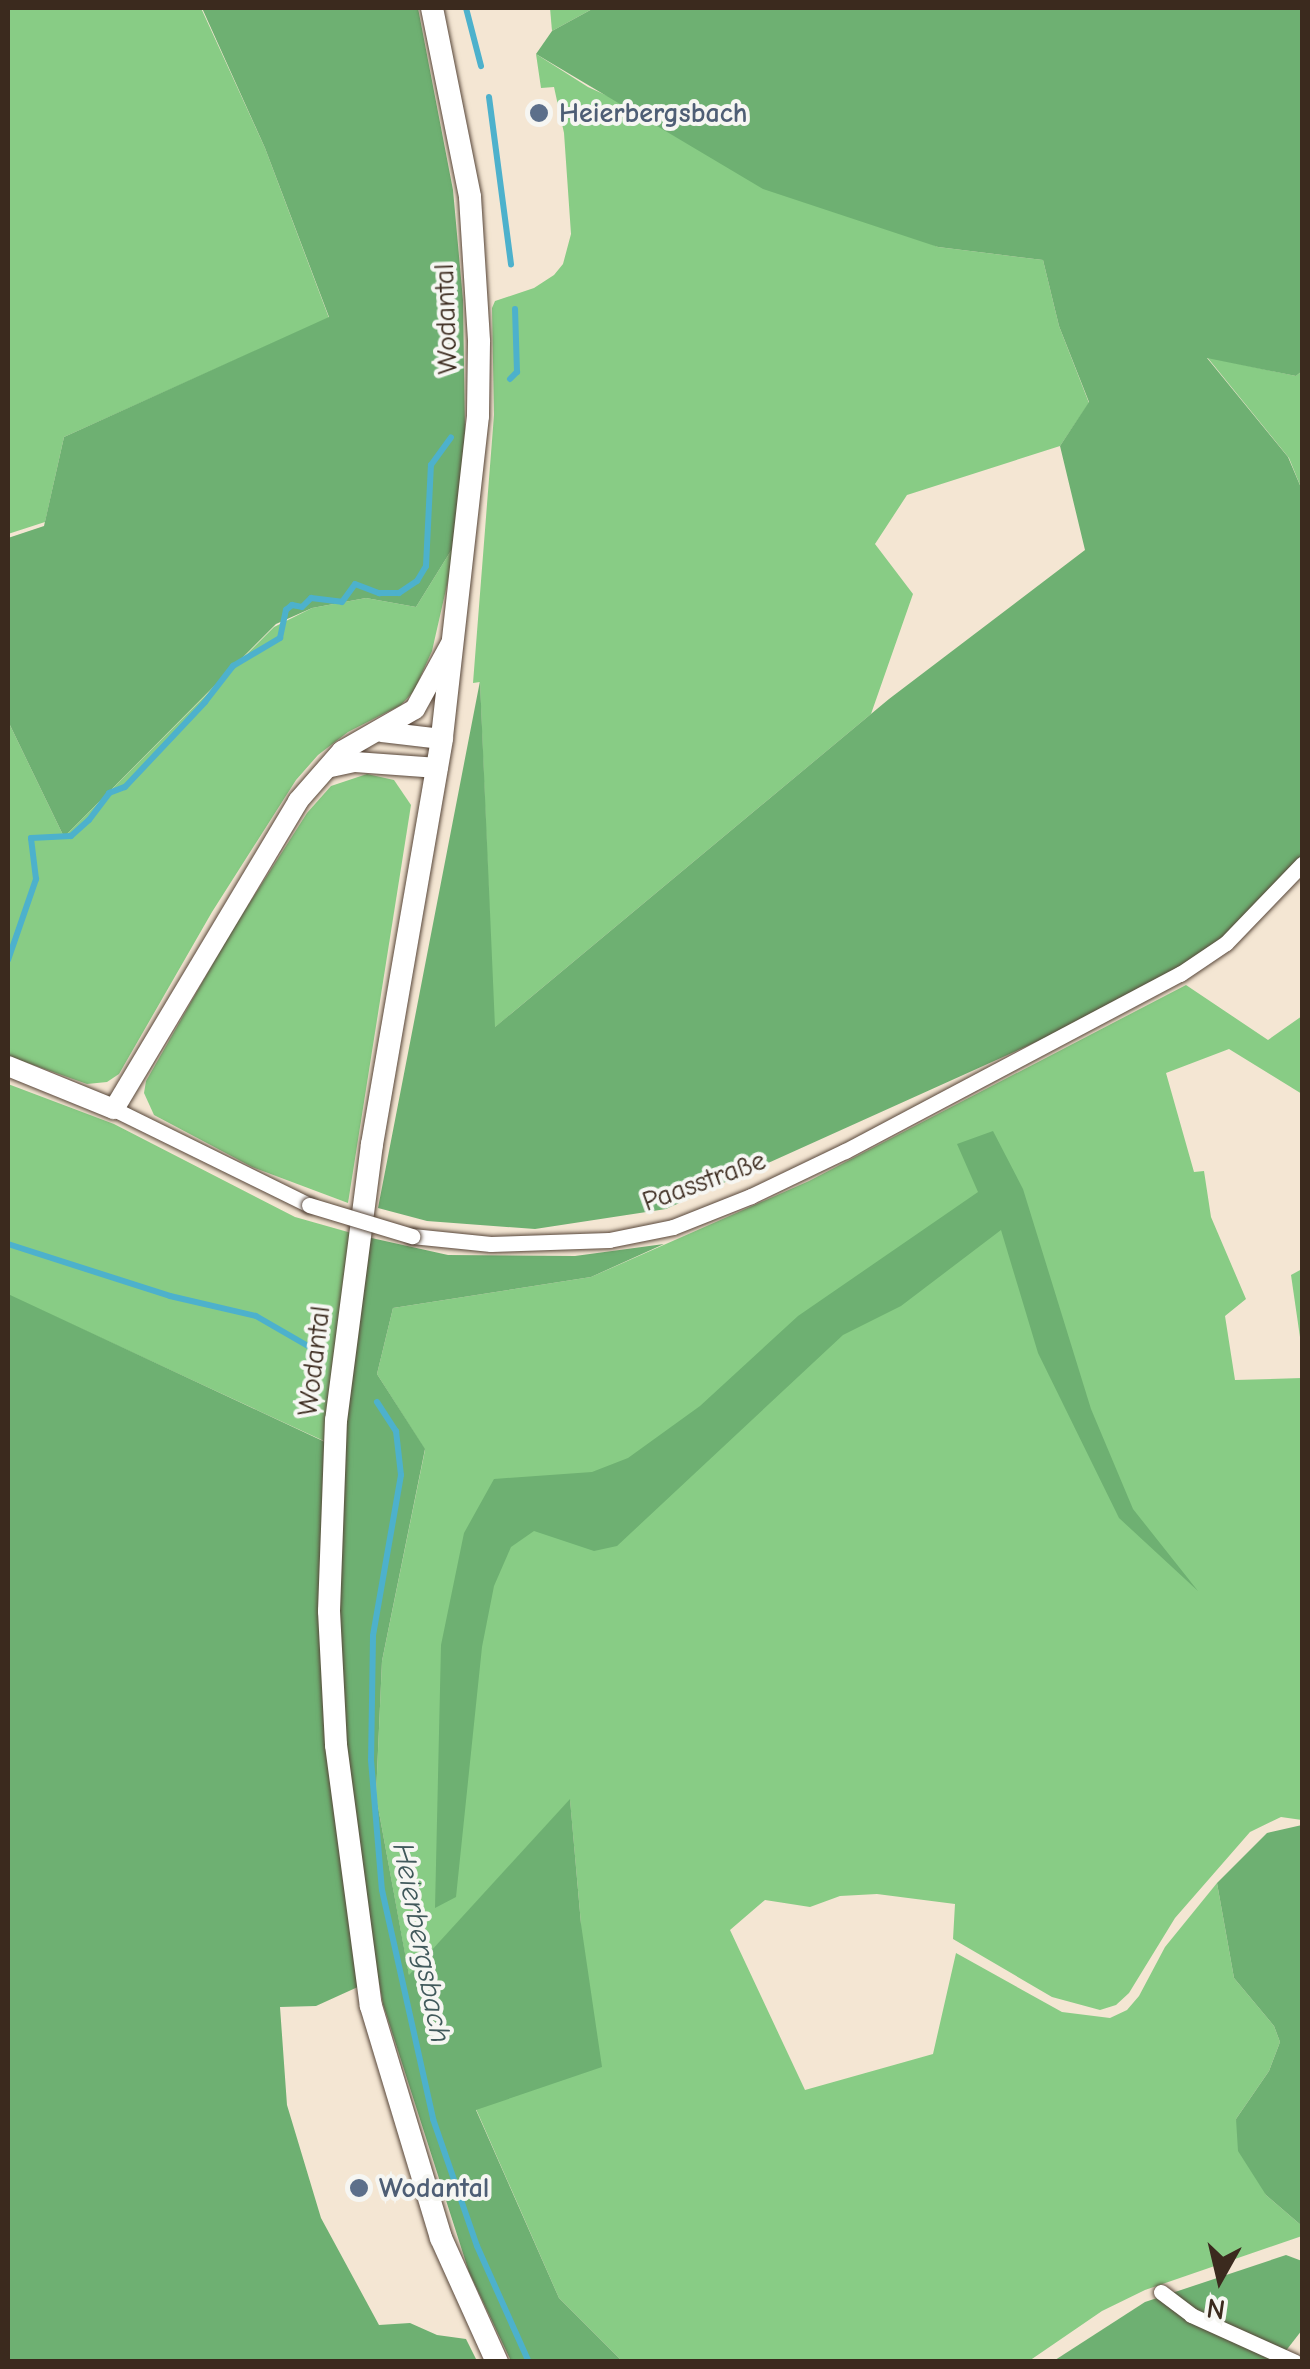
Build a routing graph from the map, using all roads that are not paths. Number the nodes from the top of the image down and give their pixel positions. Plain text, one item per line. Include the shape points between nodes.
1 (432, 8) edge
2 (456, 630) junction
3 (382, 732) junction
4 (442, 739) junction
5 (331, 767) junction
6 (438, 768) junction
7 (1302, 864) edge
8 (8, 1066) edge
9 (114, 1109) junction
10 (1160, 2292) dead end
11 (498, 2362) edge
12 (1294, 2362) edge

1 - 2 main road, Wodantal via 470,196 479,342
2 - 3 street, Wodantal via 414,709
2 - 4 main road, Wodantal
3 - 4 street
3 - 5 street, Wodantal via 342,751
4 - 6 main road, Wodantal
5 - 6 street via 355,762
5 - 9 street, Wodantal via 298,801
6 - 11 main road, Wodantal via 378,1109 341,1384 329,1611 336,1745 371,2006 442,2238
7 - 9 street, Paasstraße, bridge via 1226,943 1180,974 861,1143 673,1227 609,1240 490,1244 412,1236 309,1205
8 - 9 street, Paasstraße
10 - 12 street via 1190,2316

